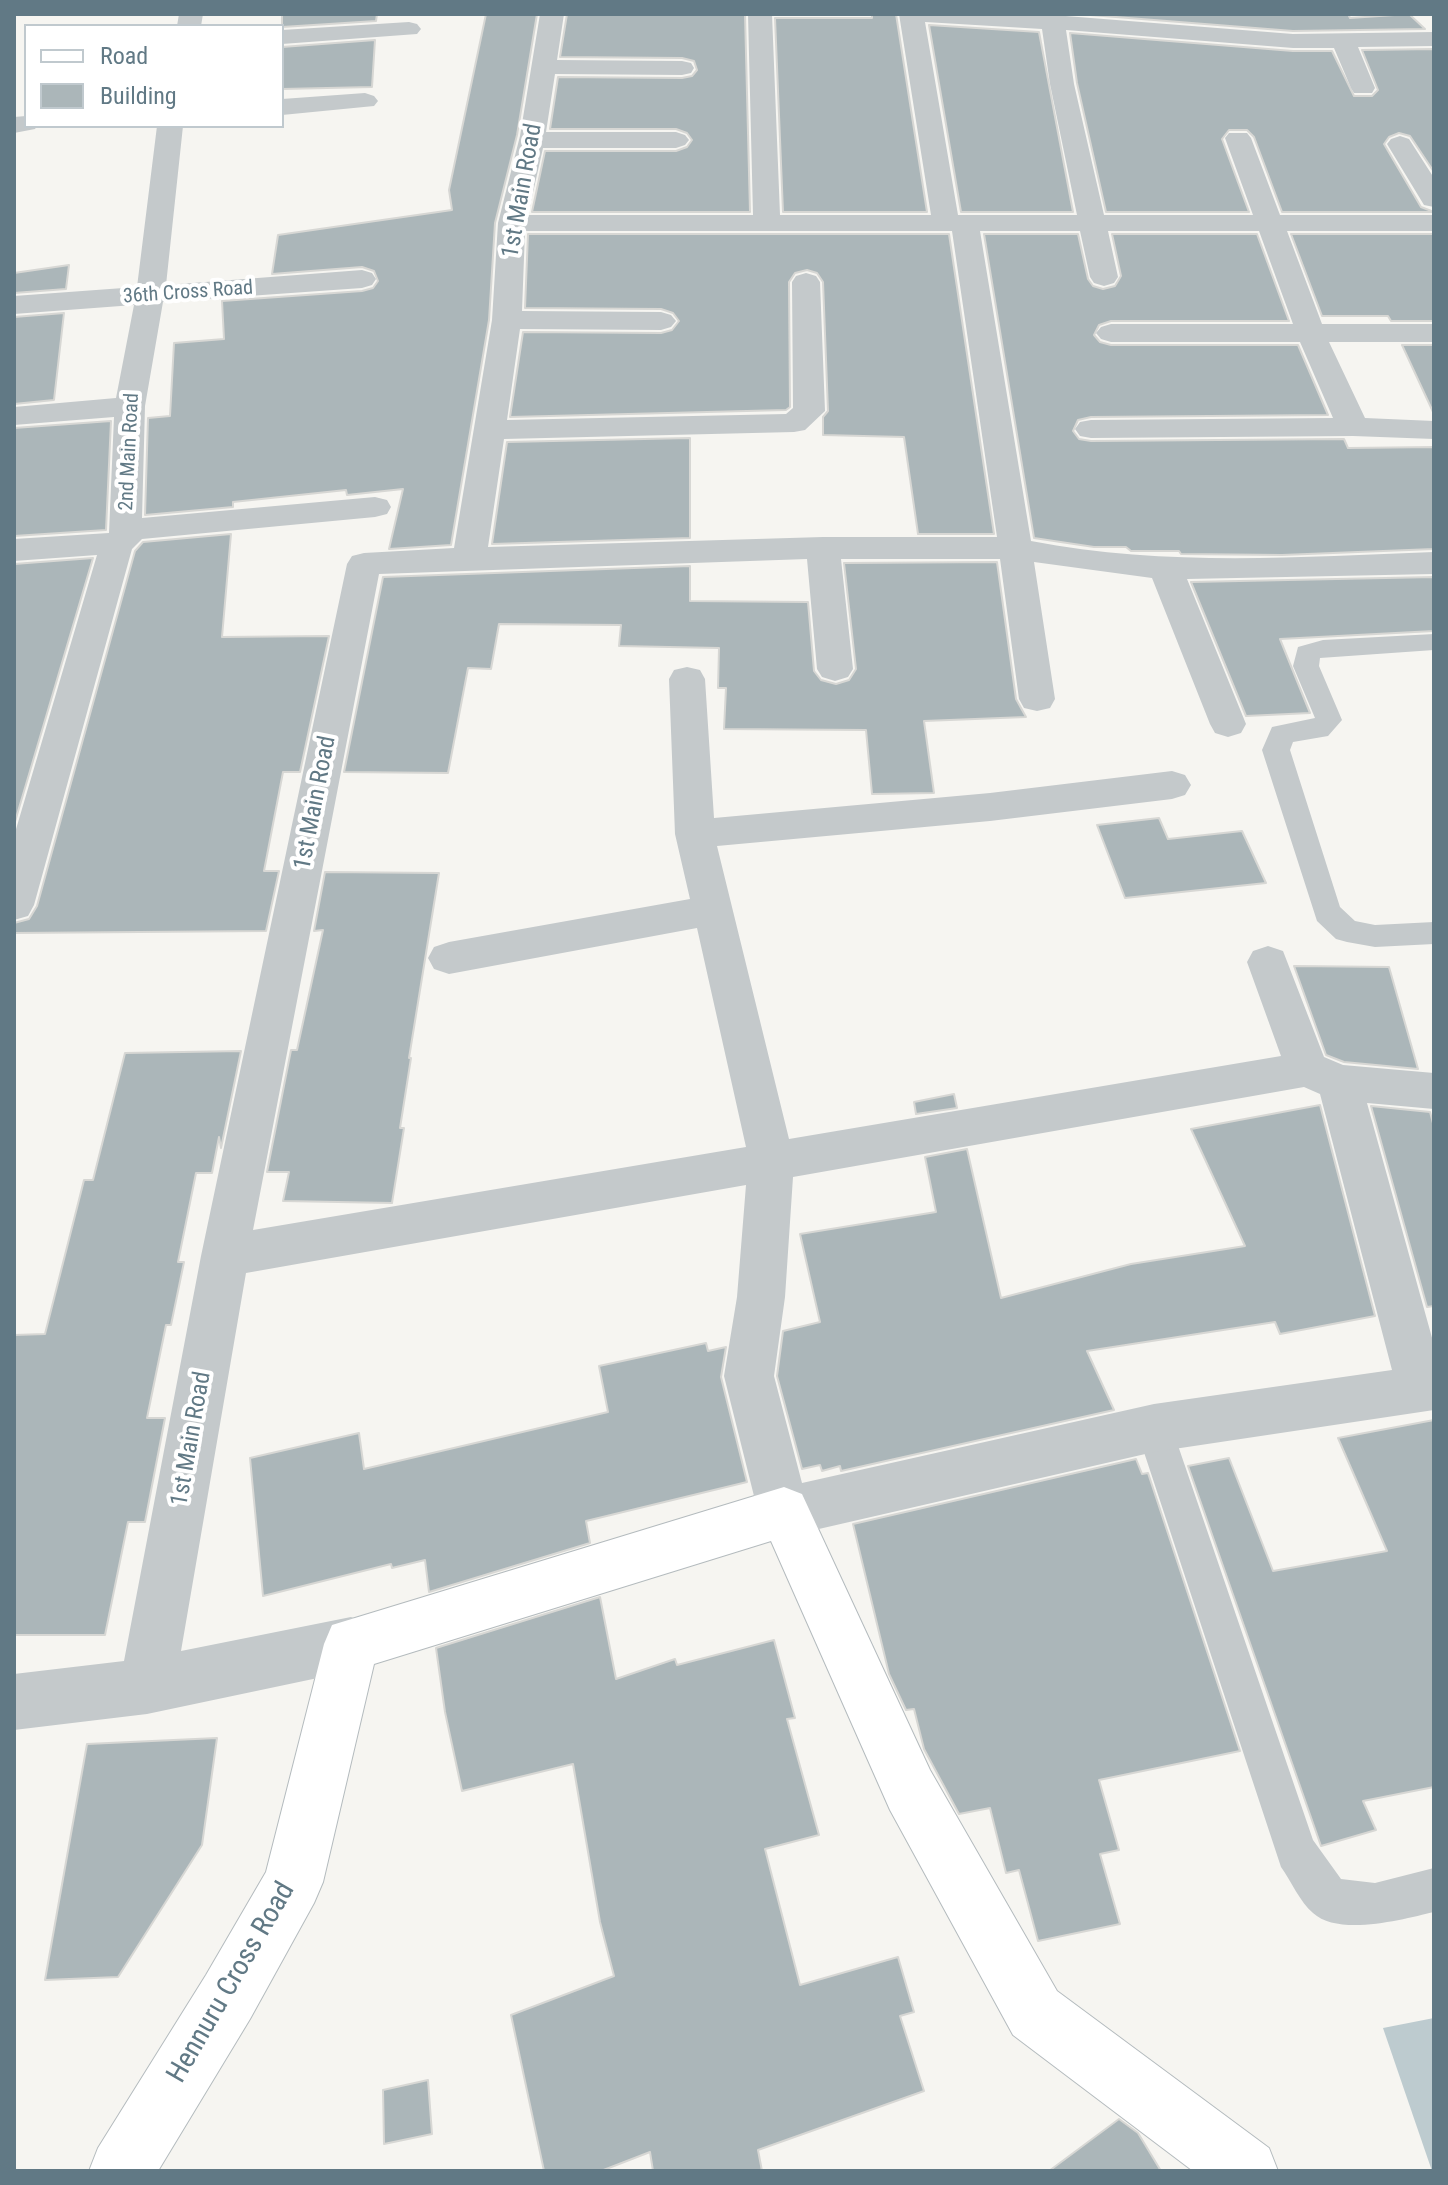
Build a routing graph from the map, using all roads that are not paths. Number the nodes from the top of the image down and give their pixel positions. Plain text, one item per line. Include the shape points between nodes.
1 (552, 14) edge
2 (760, 14) edge
3 (912, 14) edge
4 (1417, 14) edge
5 (1053, 22) junction
6 (409, 29) dead end
7 (1434, 32) edge
8 (284, 37) edge
9 (1434, 39) edge
10 (1344, 42) junction
11 (544, 67) junction
12 (682, 68) dead end
13 (1363, 88) dead end
14 (365, 101) dead end
15 (284, 107) edge
16 (170, 128) edge
17 (1238, 138) dead end
18 (532, 140) junction
19 (676, 140) dead end
20 (1400, 144) dead end
21 (1434, 199) edge
22 (1270, 222) junction
23 (512, 223) junction
24 (767, 223) junction
25 (956, 223) junction
26 (1093, 223) junction
27 (1434, 223) edge
28 (1104, 277) dead end
29 (362, 279) dead end
30 (806, 282) dead end
31 (150, 296) junction
32 (14, 305) edge
33 (507, 320) junction
34 (661, 321) dead end
35 (1111, 333) dead end
36 (1434, 333) edge
37 (1311, 334) junction
38 (130, 406) junction
39 (14, 416) edge
40 (1353, 427) junction
41 (1091, 429) dead end
42 (490, 430) junction
43 (1434, 430) edge
44 (375, 507) dead end
45 (121, 537) junction
46 (823, 548) junction
47 (1015, 548) junction
48 (14, 550) edge
49 (469, 558) junction
50 (1434, 563) edge
51 (1166, 570) junction
52 (1434, 642) edge
53 (835, 669) dead end
54 (687, 679) dead end
55 (1037, 699) dead end
56 (1228, 724) dead end
57 (1172, 785) dead end
58 (695, 834) junction
59 (14, 905) edge
60 (712, 910) junction
61 (1434, 933) edge
62 (449, 958) dead end
63 (1268, 962) dead end
64 (1323, 1076) junction
65 (1434, 1091) edge
66 (771, 1159) junction
67 (225, 1256) junction
68 (1427, 1387) edge
69 (1154, 1428) junction
70 (784, 1512) junction
71 (351, 1644) junction
72 (147, 1686) junction
73 (14, 1702) edge
74 (1434, 1890) edge
75 (121, 2171) edge
76 (1246, 2171) edge

1 - 11 street, 1st Main Road
2 - 24 street
3 - 5 street
3 - 25 street
4 - 7 street
5 - 10 street
5 - 26 street
6 - 8 street
9 - 10 street
10 - 13 street
11 - 12 street
11 - 18 street, 1st Main Road
14 - 15 street
16 - 31 street, 2nd Main Road
17 - 22 street
18 - 19 street
18 - 23 street, 1st Main Road
20 - 21 street
22 - 26 street
22 - 27 street
22 - 37 street
23 - 24 street
23 - 33 street, 1st Main Road
24 - 25 street
25 - 26 street
25 - 47 street
26 - 28 street
29 - 31 street, 36th Cross Road
30 - 42 street via 809,411 794,423
31 - 32 street, 36th Cross Road
31 - 38 street, 2nd Main Road
33 - 34 street
33 - 42 street, 1st Main Road
35 - 37 street
36 - 37 street
37 - 40 street
38 - 39 street
38 - 45 street, 2nd Main Road
40 - 41 street
40 - 43 street
42 - 49 street, 1st Main Road
44 - 45 street
45 - 48 street
45 - 59 street, 2nd Main Road
46 - 47 street
46 - 49 street
46 - 53 street
47 - 51 street
47 - 55 street
49 - 67 street, 1st Main Road via 364,564
50 - 51 street
51 - 56 street
52 - 61 lane via 1307,653 1306,666 1329,720 1318,729 1282,734 1276,750 1327,913 1347,931 1361,934
54 - 58 street
57 - 58 street
58 - 60 street
60 - 62 street
60 - 66 street
63 - 64 street
64 - 65 street
64 - 66 street via 1026,1116
64 - 68 street
66 - 67 street
66 - 70 street via 749,1376
67 - 72 street, 1st Main Road
68 - 69 street
69 - 70 street
69 - 74 lane via 1296,1852 1329,1899 1375,1905
70 - 71 street
70 - 76 street via 910,1790 1035,2013
71 - 72 street
71 - 75 street, Hennuru Cross Road via 293,1882
72 - 73 street

